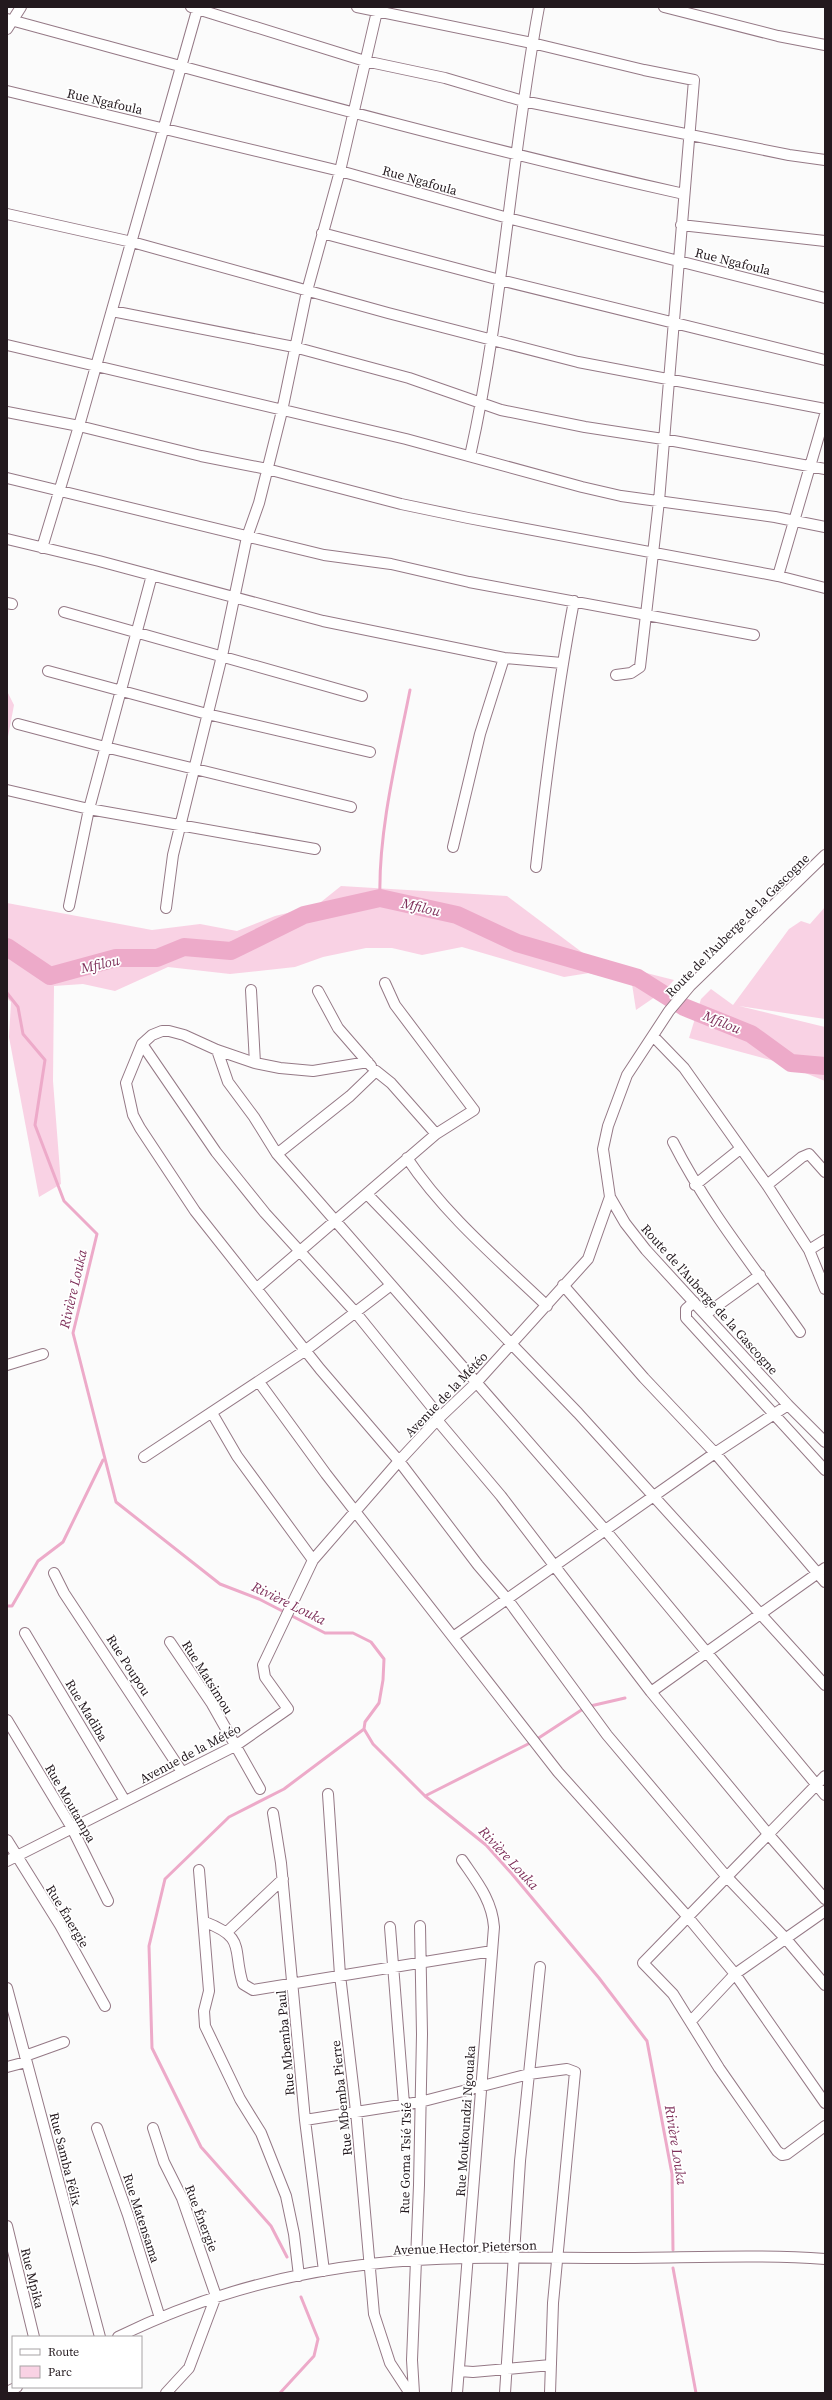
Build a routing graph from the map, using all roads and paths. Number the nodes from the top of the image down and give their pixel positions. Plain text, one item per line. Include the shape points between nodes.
1 (21, 7) edge
2 (357, 7) edge
3 (539, 7) edge
4 (664, 7) edge
5 (196, 8) edge
6 (377, 10) edge
7 (696, 11) edge
8 (10, 19) edge
9 (7, 29) edge
10 (532, 43) junction
11 (825, 45) edge
12 (365, 61) junction
13 (181, 67) junction
14 (7, 91) edge
15 (523, 101) junction
16 (353, 112) junction
17 (164, 128) junction
18 (688, 134) junction
19 (517, 155) junction
20 (825, 160) edge
21 (340, 171) junction
22 (684, 194) junction
23 (7, 214) edge
24 (508, 218) junction
25 (681, 225) junction
26 (322, 233) junction
27 (132, 242) junction
28 (825, 242) edge
29 (678, 261) junction
30 (500, 280) junction
31 (307, 291) junction
32 (825, 298) edge
33 (112, 311) junction
34 (673, 322) junction
35 (492, 339) junction
36 (7, 345) edge
37 (294, 347) junction
38 (825, 360) edge
39 (97, 366) junction
40 (668, 379) junction
41 (482, 405) junction
42 (825, 408) edge
43 (282, 411) junction
44 (7, 412) edge
45 (825, 415) edge
46 (79, 426) junction
47 (663, 439) junction
48 (470, 456) junction
49 (811, 467) junction
50 (267, 469) junction
51 (825, 469) edge
52 (7, 478) edge
53 (60, 491) junction
54 (659, 500) junction
55 (794, 521) junction
56 (825, 527) edge
57 (247, 537) junction
58 (7, 539) edge
59 (42, 548) junction
60 (654, 553) junction
61 (152, 575) junction
62 (778, 576) junction
63 (825, 588) edge
64 (235, 596) junction
65 (574, 601) junction
66 (64, 612) dead end
67 (644, 614) junction
68 (135, 633) junction
69 (754, 635) dead end
70 (222, 656) junction
71 (504, 658) junction
72 (562, 663) junction
73 (48, 671) dead end
74 (616, 675) dead end
75 (121, 690) junction
76 (362, 696) dead end
77 (207, 714) junction
78 (18, 724) dead end
79 (105, 747) junction
80 (370, 752) dead end
81 (193, 769) junction
82 (7, 790) edge
83 (351, 807) dead end
84 (89, 809) junction
85 (180, 826) junction
86 (453, 847) dead end
87 (315, 849) dead end
88 (825, 855) edge
89 (536, 867) dead end
90 (69, 906) dead end
91 (166, 908) dead end
92 (385, 983) dead end
93 (251, 990) dead end
94 (318, 991) dead end
95 (653, 1036) junction
96 (142, 1044) junction
97 (217, 1050) junction
98 (368, 1062) junction
99 (255, 1063) junction
100 (376, 1071) junction
101 (436, 1134) junction
102 (673, 1142) dead end
103 (740, 1149) junction
104 (277, 1154) junction
105 (407, 1158) junction
106 (825, 1172) edge
107 (695, 1185) junction
108 (767, 1185) junction
109 (367, 1194) junction
110 (610, 1197) junction
111 (336, 1222) junction
112 (825, 1240) edge
113 (809, 1250) junction
114 (300, 1252) junction
115 (760, 1275) junction
116 (391, 1285) junction
117 (563, 1286) junction
118 (257, 1288) junction
119 (825, 1289) edge
120 (694, 1302) junction
121 (548, 1306) junction
122 (356, 1313) junction
123 (709, 1318) junction
124 (800, 1332) dead end
125 (699, 1334) junction
126 (511, 1344) junction
127 (306, 1350) junction
128 (43, 1354) dead end
129 (747, 1360) junction
130 (7, 1365) edge
131 (732, 1370) junction
132 (259, 1382) junction
133 (476, 1383) junction
134 (788, 1405) junction
135 (212, 1413) junction
136 (773, 1415) junction
137 (438, 1419) junction
138 (825, 1442) edge
139 (715, 1453) junction
140 (144, 1457) dead end
141 (399, 1461) junction
142 (825, 1470) edge
143 (654, 1496) junction
144 (355, 1511) junction
145 (606, 1531) junction
146 (313, 1560) junction
147 (554, 1566) junction
148 (821, 1570) edge
149 (54, 1573) dead end
150 (825, 1582) edge
151 (508, 1600) junction
152 (760, 1615) junction
153 (25, 1633) dead end
154 (453, 1637) junction
155 (170, 1642) dead end
156 (706, 1652) junction
157 (825, 1685) edge
158 (652, 1692) junction
159 (7, 1720) edge
160 (235, 1746) junction
161 (182, 1772) junction
162 (825, 1776) edge
163 (816, 1785) junction
164 (260, 1789) dead end
165 (328, 1794) dead end
166 (825, 1795) edge
167 (126, 1801) junction
168 (273, 1813) dead end
169 (72, 1828) junction
170 (769, 1835) junction
171 (7, 1840) edge
172 (12, 1858) edge
173 (462, 1860) dead end
174 (199, 1870) dead end
175 (726, 1876) junction
176 (283, 1879) junction
177 (825, 1899) edge
178 (108, 1901) dead end
179 (825, 1911) edge
180 (687, 1916) junction
181 (205, 1922) junction
182 (420, 1926) dead end
183 (390, 1927) dead end
184 (227, 1932) junction
185 (786, 1939) junction
186 (492, 1951) junction
187 (421, 1962) junction
188 (540, 1967) dead end
189 (392, 1968) junction
190 (340, 1974) junction
191 (735, 1974) junction
192 (293, 1983) junction
193 (825, 1985) edge
194 (7, 1988) edge
195 (105, 2006) dead end
196 (690, 2021) junction
197 (64, 2042) dead end
198 (26, 2059) junction
199 (7, 2067) edge
200 (529, 2074) junction
201 (480, 2088) junction
202 (420, 2102) junction
203 (825, 2103) edge
204 (404, 2104) junction
205 (356, 2111) junction
206 (306, 2120) junction
207 (825, 2126) edge
208 (97, 2128) dead end
209 (152, 2128) dead end
210 (7, 2226) edge
211 (10, 2251) edge
212 (514, 2258) junction
213 (557, 2258) junction
214 (469, 2259) junction
215 (825, 2259) edge
216 (415, 2260) junction
217 (369, 2264) junction
218 (324, 2271) junction
219 (299, 2276) junction
220 (216, 2296) junction
221 (160, 2318) junction
222 (34, 2336) edge
223 (100, 2336) edge
224 (120, 2336) edge
225 (551, 2365) junction
226 (507, 2369) junction
227 (459, 2371) junction
228 (411, 2392) edge
229 (166, 2393) edge
230 (457, 2393) edge
231 (505, 2393) edge
232 (550, 2393) edge

1 - 8 street
2 - 6 street
3 - 10 street
4 - 7 street
5 - 12 street
5 - 13 street
6 - 10 street
6 - 12 street
7 - 11 street via 778,36
8 - 9 street
8 - 13 street
10 - 15 street
10 - 18 street via 694,80
12 - 15 street via 445,78
12 - 16 street
13 - 16 street
13 - 17 street
14 - 17 street, Rue Ngafoula
15 - 18 street
15 - 19 street
16 - 19 street
16 - 21 street
17 - 21 street, Rue Ngafoula via 222,145
17 - 27 street
18 - 20 street
18 - 22 street
19 - 22 street
19 - 24 street
21 - 24 street, Rue Ngafoula
21 - 26 street
22 - 25 street
23 - 27 street
24 - 29 street, Rue Ngafoula
24 - 30 street
25 - 28 street
25 - 29 street
26 - 30 street
26 - 31 street
27 - 31 street
27 - 33 street
29 - 32 street, Rue Ngafoula
29 - 34 street
30 - 34 street
30 - 35 street
31 - 35 street
31 - 37 street
33 - 37 street
33 - 39 street
34 - 38 street
34 - 40 street
35 - 40 street via 578,362
35 - 41 street
36 - 39 street
37 - 41 street via 409,378
37 - 43 street
39 - 43 street
39 - 46 street
40 - 42 street
40 - 47 street
41 - 47 street via 585,428
41 - 48 street
43 - 48 street
43 - 50 street
44 - 46 street
45 - 49 street
46 - 50 street
46 - 53 street
47 - 49 street
47 - 54 street
48 - 54 street via 582,487 621,496
49 - 51 street
49 - 55 street
50 - 57 street
50 - 60 street via 438,512
52 - 53 street
53 - 57 street
53 - 59 street
54 - 55 street
54 - 60 street
55 - 56 street
55 - 62 street
57 - 64 street
57 - 65 street via 324,555 391,564
58 - 59 street
59 - 61 street
60 - 62 street
60 - 67 street
61 - 64 street
61 - 68 street
62 - 63 street
64 - 70 street
64 - 71 street via 323,621
65 - 67 street
65 - 72 street
66 - 68 street
67 - 69 street
67 - 74 street via 640,667
68 - 70 street
68 - 75 street
70 - 76 street
70 - 77 street
71 - 72 street
71 - 86 street via 480,734
72 - 89 street via 547,761
73 - 75 street
75 - 77 street
75 - 79 street
77 - 80 street
77 - 81 street
78 - 79 street
79 - 81 street
79 - 84 street
81 - 83 street
81 - 85 street
82 - 84 street
84 - 85 street
84 - 90 street
85 - 87 street
85 - 91 street via 173,855
88 - 95 street, Route de l'Auberge de la Gascogne via 690,986
92 - 101 street via 395,1005 474,1110
93 - 99 street
94 - 98 street via 338,1028
95 - 103 street via 684,1068
95 - 110 street, Route de l'Auberge de la Gascogne via 627,1075 608,1126 603,1149
96 - 97 street via 152,1035 169,1031
96 - 114 street via 216,1152
96 - 118 street via 126,1083 133,1115 195,1211
97 - 99 street
97 - 104 street via 228,1082
98 - 99 street via 314,1071
98 - 100 street
100 - 101 street via 391,1082
100 - 104 street via 350,1096
101 - 105 street
102 - 107 street
103 - 107 street
103 - 108 street
104 - 111 street
105 - 109 street
105 - 121 street via 443,1203
106 - 108 street via 809,1154
107 - 115 street via 724,1229
108 - 113 street
109 - 111 street
109 - 126 street
110 - 117 street, Avenue de la Météo via 588,1259
110 - 120 street, Route de l'Auberge de la Gascogne via 625,1223 646,1250
111 - 114 street
111 - 116 street
112 - 113 street
113 - 119 street
114 - 118 street
114 - 122 street
115 - 123 street
115 - 124 street
116 - 122 street
116 - 133 street
117 - 121 street, Avenue de la Météo
117 - 139 street via 644,1378
118 - 127 street
120 - 123 street, Route de l'Auberge de la Gascogne
120 - 125 street via 685,1313
121 - 126 street, Avenue de la Météo
122 - 127 street
122 - 137 street
123 - 125 street
123 - 129 street, Route de l'Auberge de la Gascogne
125 - 131 street
126 - 133 street, Avenue de la Météo
126 - 143 street
127 - 132 street
127 - 141 street
128 - 130 street
129 - 131 street
129 - 134 street, Route de l'Auberge de la Gascogne
131 - 136 street
132 - 135 street
132 - 144 street
133 - 137 street, Avenue de la Météo
133 - 145 street
134 - 136 street
134 - 138 street, Route de l'Auberge de la Gascogne
135 - 140 street
135 - 146 street via 237,1456
136 - 139 street
136 - 142 street
137 - 141 street, Avenue de la Météo
137 - 147 street
139 - 143 street
139 - 148 street
141 - 144 street, Avenue de la Météo
141 - 151 street via 478,1565
143 - 145 street
143 - 152 street
144 - 146 street, Avenue de la Météo
144 - 154 street
145 - 147 street
145 - 156 street
146 - 160 street, Avenue de la Météo via 262,1665 265,1678 288,1709
147 - 151 street
147 - 158 street
148 - 150 street
148 - 152 street
149 - 161 street, Rue Poupou
151 - 154 street
151 - 175 street via 607,1736
152 - 156 street
152 - 157 street
153 - 167 street, Rue Madiba
154 - 180 street via 558,1772
155 - 160 street, Rue Matsimou via 212,1704
156 - 158 street
156 - 163 street
158 - 170 street
159 - 169 street, Rue Moutampa
160 - 161 street, Avenue de la Météo
160 - 164 street, Rue Matsimou
161 - 167 street, Avenue de la Météo
162 - 163 street
163 - 166 street
163 - 170 street
165 - 190 street, Rue Mbemba Pierre
167 - 169 street, Avenue de la Météo
168 - 176 street, Rue Mbemba Paul
169 - 172 street, Avenue de la Météo
169 - 178 street, Rue Moutampa
170 - 175 street
170 - 177 street
171 - 172 street, Rue Énergie
172 - 195 street, Rue Énergie via 60,1925
173 - 186 street, Rue Moukoundzi Ngouaka via 484,1892 493,1912
174 - 181 street
175 - 180 street
175 - 185 street
176 - 184 street
176 - 192 street, Rue Mbemba Paul
179 - 185 street
180 - 191 street
180 - 196 street via 643,1963 673,1994
181 - 184 street
181 - 219 street via 209,1991 204,2011 205,2026 240,2099 261,2133 281,2183 294,2234
182 - 187 street, Rue Goma Tsié Tsié
183 - 189 street
184 - 192 street via 233,1940 242,1979 247,1988 260,1990
185 - 191 street
185 - 193 street
186 - 187 street
186 - 201 street, Rue Moukoundzi Ngouaka
187 - 189 street
187 - 202 street, Rue Goma Tsié Tsié
188 - 200 street
189 - 190 street
189 - 204 street
190 - 192 street
190 - 205 street, Rue Mbemba Pierre
191 - 196 street
191 - 203 street
192 - 206 street, Rue Mbemba Paul
194 - 198 street, Rue Samba Félix
196 - 207 street via 723,2074 782,2155
197 - 198 street
198 - 199 street
198 - 223 street, Rue Samba Félix
200 - 201 street
200 - 212 street
200 - 213 street via 567,2069 575,2072
201 - 202 street
201 - 214 street, Rue Moukoundzi Ngouaka
202 - 204 street
202 - 216 street, Rue Goma Tsié Tsié
204 - 205 street
205 - 206 street
205 - 217 street, Rue Mbemba Pierre
206 - 218 street, Rue Mbemba Paul
208 - 221 street, Rue Matensama via 128,2215
209 - 220 street, Rue Énergie via 164,2162 182,2198
210 - 211 street, Rue Mpika
211 - 222 street, Rue Mpika
212 - 213 street, Avenue Hector Pieterson
212 - 214 street, Avenue Hector Pieterson
212 - 226 street
213 - 215 street, Avenue Hector Pieterson
213 - 225 street
214 - 216 street, Avenue Hector Pieterson
214 - 227 street, Rue Moukoundzi Ngouaka
216 - 217 street, Avenue Hector Pieterson
216 - 228 street, Rue Goma Tsié Tsié
217 - 218 street, Avenue Hector Pieterson
217 - 228 street, Rue Mbemba Pierre via 374,2314 379,2330 390,2363
218 - 219 street, Avenue Hector Pieterson
219 - 220 street, Avenue Hector Pieterson
220 - 221 street, Avenue Hector Pieterson
220 - 229 street via 189,2368
221 - 224 street, Avenue Hector Pieterson
225 - 226 street
225 - 232 street
226 - 227 street
226 - 231 street
227 - 230 street, Rue Moukoundzi Ngouaka

